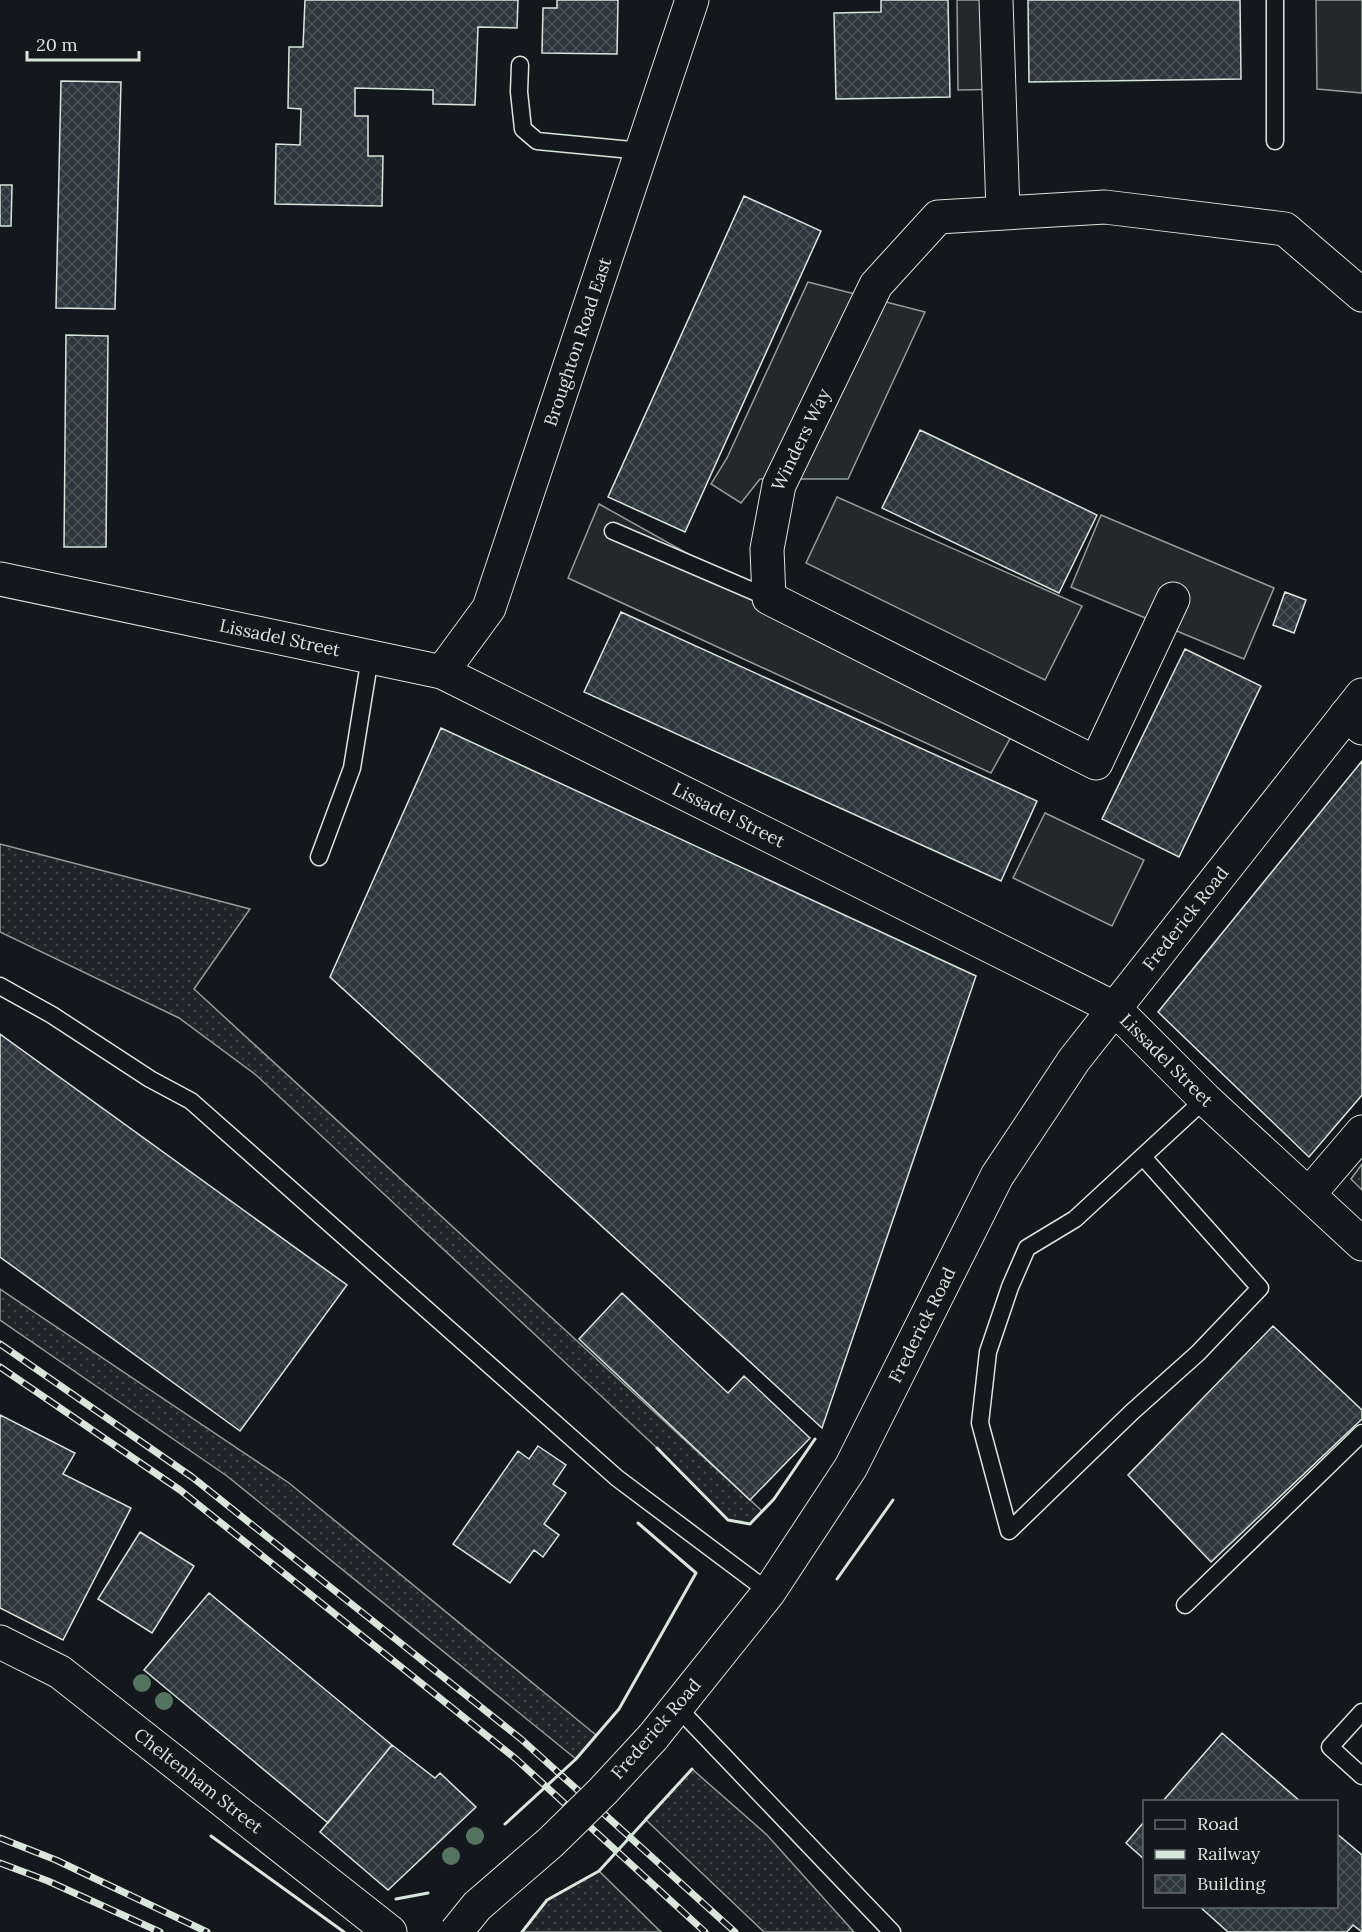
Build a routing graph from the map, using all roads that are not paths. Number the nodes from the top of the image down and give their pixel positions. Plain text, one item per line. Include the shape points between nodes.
1 (692, 0) edge
2 (996, 0) edge
3 (1275, 0) edge
4 (520, 65) dead end
5 (1275, 141) dead end
6 (642, 151) junction
7 (1004, 212) junction
8 (1362, 295) edge
9 (614, 531) dead end
10 (0, 579) edge
11 (769, 597) junction
12 (1173, 599) dead end
13 (370, 657) junction
14 (442, 672) junction
15 (1357, 713) edge
16 (320, 857) dead end
17 (0, 986) edge
18 (1114, 1008) junction
19 (1205, 1099) junction
20 (1362, 1132) edge
21 (1143, 1157) junction
22 (1309, 1194) junction
23 (1362, 1244) edge
24 (1362, 1433) edge
25 (769, 1592) junction
26 (1185, 1605) dead end
27 (0, 1642) edge
28 (677, 1707) junction
29 (1362, 1712) edge
30 (1362, 1776) edge
31 (390, 1932) edge
32 (456, 1932) edge
33 (892, 1932) edge

1 - 6 street, Broughton Road East
2 - 7 street
3 - 5 lane
4 - 6 lane via 523,129 537,141
6 - 14 street, Broughton Road East via 489,608
7 - 8 street, Winders Way via 1105,207 1285,229
7 - 11 street, Winders Way via 938,217 876,285 778,485 767,549
9 - 11 lane
10 - 13 street, Lissadel Street
11 - 12 street via 1096,763
13 - 14 street, Lissadel Street
13 - 16 lane via 352,768
14 - 18 street, Lissadel Street
15 - 18 street, Frederick Road
17 - 25 lane via 191,1101 617,1478
18 - 19 street, Lissadel Street
18 - 25 street, Frederick Road via 1074,1060 997,1176 851,1467
19 - 21 lane
19 - 22 street, Lissadel Street
20 - 22 street
21 - 21 lane via 1075,1219 1027,1248 1010,1287 988,1352 980,1423 1009,1532 1198,1353 1260,1288
22 - 23 street, Lissadel Street
24 - 26 lane
25 - 28 street, Frederick Road
27 - 31 street, Cheltenham Street via 60,1672
28 - 32 street, Frederick Road, bridge via 603,1791 477,1906
28 - 33 lane
29 - 30 lane via 1330,1747

